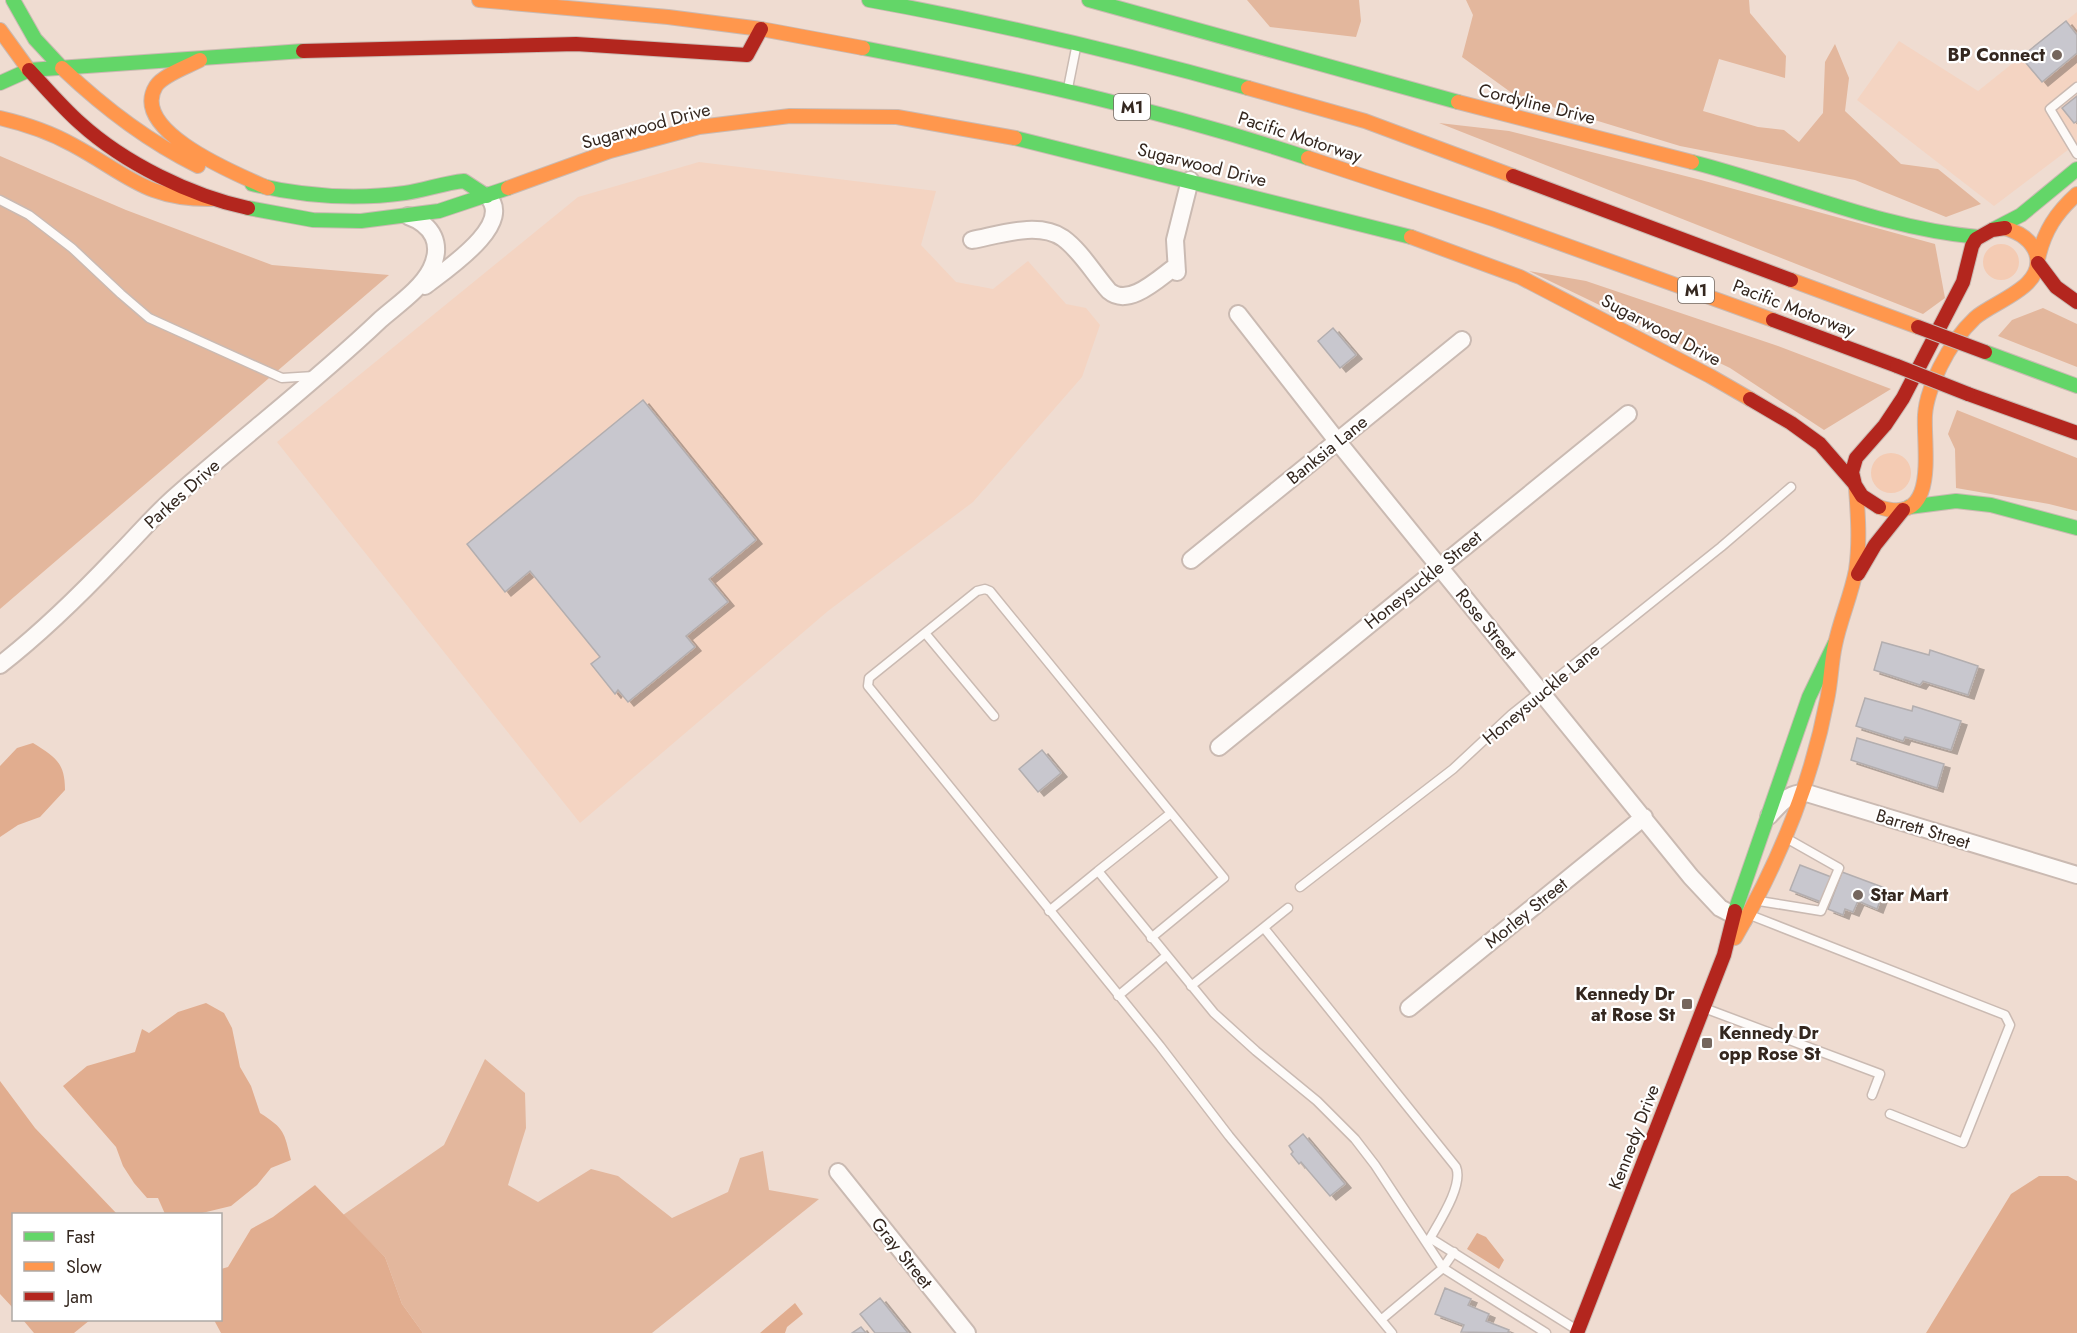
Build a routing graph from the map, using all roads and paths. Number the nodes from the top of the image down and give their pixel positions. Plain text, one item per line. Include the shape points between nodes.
1 (13, 0) edge
2 (479, 0) edge
3 (869, 0) edge
4 (1089, 0) edge
5 (761, 29) junction
6 (3, 35) edge
7 (1077, 44) junction
8 (207, 56) junction
9 (62, 68) junction
10 (29, 70) junction
11 (0, 83) edge
12 (2077, 87) edge
13 (1067, 92) junction
14 (0, 118) edge
15 (2077, 154) edge
16 (2077, 169) edge
17 (1190, 180) junction
18 (268, 188) junction
19 (2077, 194) edge
20 (487, 196) junction
21 (213, 199) junction
22 (0, 200) edge
23 (408, 216) junction
24 (1994, 229) junction
25 (1978, 237) junction
26 (972, 240) dead end
27 (2038, 261) junction
28 (2077, 302) edge
29 (1238, 314) dead end
30 (371, 329) junction
31 (1462, 340) dead end
32 (319, 376) junction
33 (2077, 386) edge
34 (1629, 414) dead end
35 (2077, 433) edge
36 (1338, 442) junction
37 (1854, 485) junction
38 (1791, 487) dead end
39 (1906, 508) junction
40 (2077, 528) edge
41 (1191, 560) dead end
42 (1440, 566) junction
43 (1854, 580) junction
44 (925, 633) junction
45 (1836, 643) junction
46 (0, 665) edge
47 (1542, 692) junction
48 (994, 716) dead end
49 (1220, 747) dead end
50 (1786, 762) junction
51 (1801, 792) junction
52 (1171, 813) junction
53 (1644, 818) junction
54 (1766, 820) junction
55 (1785, 838) junction
56 (1098, 872) junction
57 (2077, 875) edge
58 (1300, 887) dead end
59 (1757, 900) junction
60 (1288, 908) dead end
61 (1049, 911) junction
62 (1743, 917) junction
63 (1264, 928) junction
64 (1151, 938) junction
65 (1166, 956) junction
66 (1191, 986) junction
67 (1118, 996) junction
68 (1409, 1008) dead end
69 (1704, 1008) junction
70 (1872, 1095) dead end
71 (1890, 1114) dead end
72 (838, 1172) dead end
73 (1429, 1240) junction
74 (1454, 1252) junction
75 (1443, 1268) junction
76 (1382, 1319) junction
77 (1577, 1332) edge
78 (967, 1333) edge
79 (1392, 1333) edge
80 (1546, 1333) edge

1 - 9 main road via 35,39
2 - 5 main road, Pacific Motorway / M1
3 - 7 main road, Pacific Motorway / M1
4 - 25 main road, Cordyline Drive via 1429,95 1697,163 1890,222
5 - 8 main road via 747,55 576,44
5 - 13 main road, Pacific Motorway / M1
6 - 10 main road, Sugarwood Drive
7 - 13 lane
7 - 33 main road, Pacific Motorway / M1, bridge via 1365,121
8 - 9 main road
8 - 18 main road via 158,84 153,92 152,111 172,136 197,154
9 - 10 main road
9 - 18 main road via 102,106 145,138 216,174
10 - 11 main road
10 - 21 main road, Sugarwood Drive via 103,142 156,174
12 - 15 lane via 2050,109
13 - 35 main road, Pacific Motorway / M1, bridge via 1245,137 1493,219
14 - 21 main road via 57,136 152,192 182,200
16 - 24 main road via 2021,215
17 - 20 main road, Sugarwood Drive via 1001,135 897,117 790,116 699,127 610,151
17 - 26 street via 1175,240 1177,269 1135,294 1122,297 1108,291 1072,247 1053,233 1030,230
17 - 37 main road, Sugarwood Drive via 1419,239 1520,277 1791,423 1820,444
18 - 20 main road via 317,196 361,196 407,193 464,181
19 - 27 main road via 2049,223
20 - 23 main road, Sugarwood Drive
20 - 30 street, Parkes Drive via 495,210 483,236
21 - 23 main road, Sugarwood Drive via 313,220 361,221
22 - 32 lane via 29,215 72,248 149,318 282,378
23 - 30 street, Parkes Drive via 434,234 434,262 422,282
24 - 25 main road
24 - 27 main road via 2014,230 2023,235
25 - 37 main road, Kennedy Drive via 1968,254 1963,281 1908,393 1855,459
27 - 28 main road via 2056,288
27 - 39 main road, Kennedy Drive via 2030,282 1978,315 1952,345 1941,365 1928,393 1925,484 1919,497
29 - 36 street, Rose Street
30 - 32 street, Parkes Drive
31 - 36 street, Banksia Lane
32 - 46 street, Parkes Drive via 175,497 111,563
34 - 42 street, Honeysuckle Street
36 - 41 street, Banksia Lane
36 - 42 street, Rose Street
37 - 39 main road, Sugarwood Drive via 1873,504 1887,510
37 - 43 main road, Kennedy Drive via 1858,535
38 - 47 lane, Honeysuuckle Lane
39 - 40 main road, Sugarwood Drive via 1956,501 1990,505
39 - 43 main road, Kennedy Drive via 1875,545
42 - 47 street, Rose Street
42 - 49 street, Honeysuckle Street
43 - 45 main road, Kennedy Drive
44 - 48 lane
44 - 52 lane via 977,591 990,591
44 - 61 lane via 869,678 868,686
45 - 50 main road, Kennedy Drive via 1809,697
45 - 51 main road, Kennedy Drive via 1827,704
47 - 53 street, Rose Street
47 - 58 lane, Honeysuuckle Lane via 1506,719 1453,769
50 - 51 street
50 - 54 main road, Kennedy Drive
51 - 54 street via 1790,795
51 - 55 main road, Kennedy Drive
51 - 57 street, Barrett Street
52 - 56 lane
52 - 64 lane via 1224,878
53 - 62 street, Rose Street via 1714,903
53 - 68 street, Morley Street
54 - 62 main road, Kennedy Drive
55 - 59 main road, Kennedy Drive
55 - 59 lane via 1839,868 1821,911
56 - 61 lane
56 - 64 lane
59 - 62 main road, Kennedy Drive
60 - 63 lane
61 - 67 lane
62 - 69 main road, Kennedy Drive
62 - 71 lane via 2006,1015 2010,1025 1963,1143
63 - 66 lane
63 - 73 lane via 1456,1167 1457,1185
64 - 65 lane
65 - 66 lane
65 - 67 lane
66 - 73 lane via 1247,1044 1345,1128
67 - 76 lane via 1228,1136
69 - 70 lane via 1880,1074
69 - 77 main road, Kennedy Drive
72 - 78 street, Gray Street
73 - 74 lane
73 - 75 lane
74 - 75 lane
74 - 77 lane
75 - 76 lane
75 - 80 lane
76 - 79 lane

